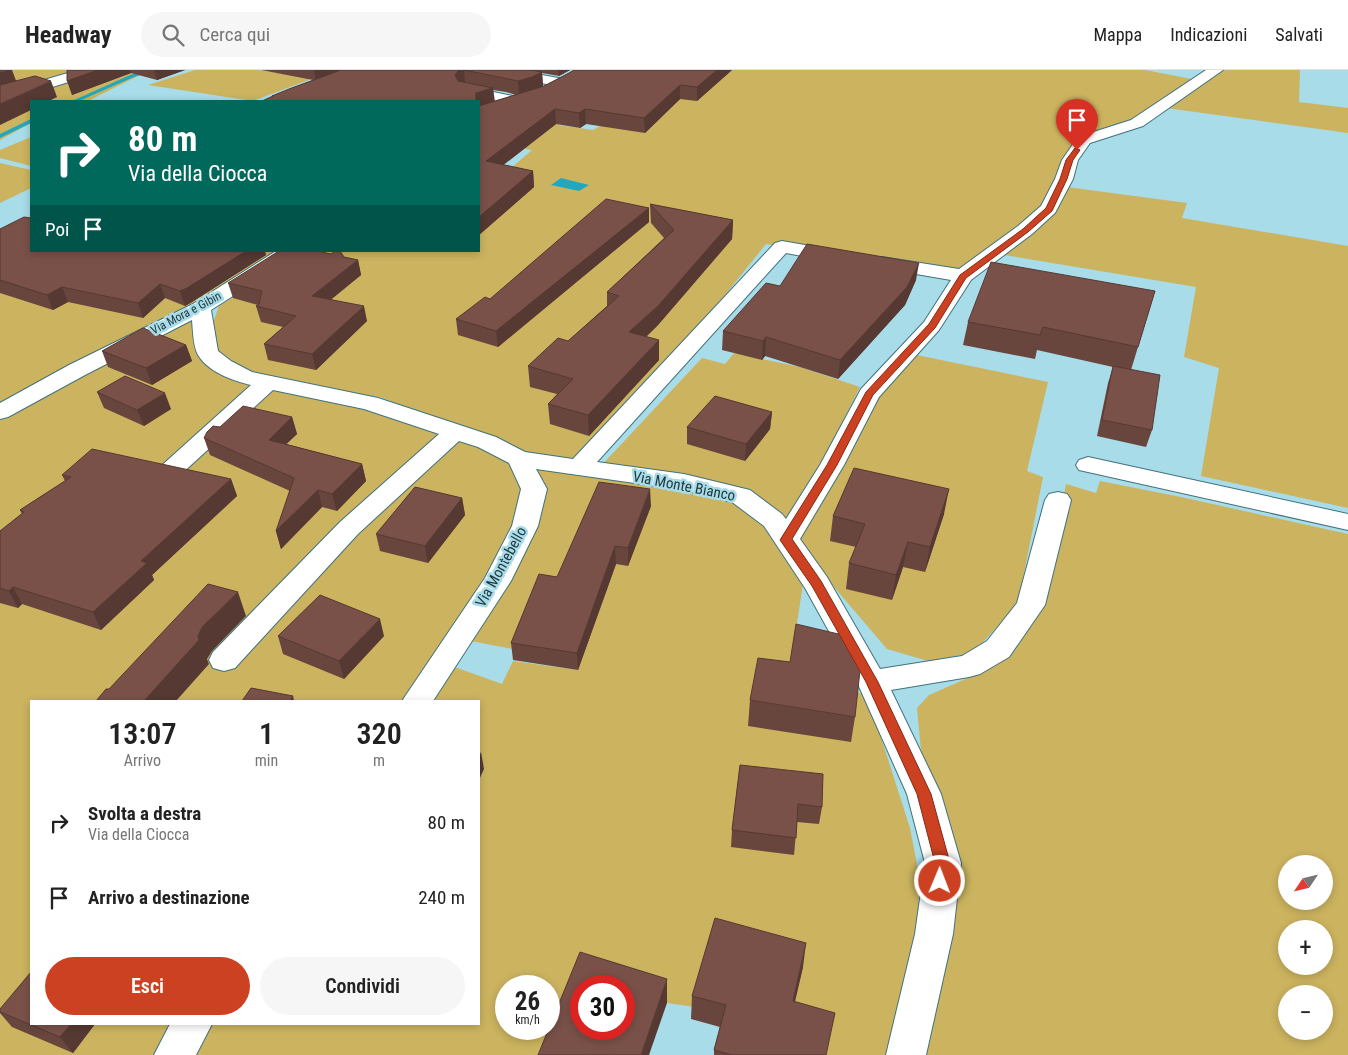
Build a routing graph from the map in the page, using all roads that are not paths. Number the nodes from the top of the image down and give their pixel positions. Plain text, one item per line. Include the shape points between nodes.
1 (93, 70) edge
2 (489, 70) edge
3 (1216, 70) edge
4 (465, 90) edge
5 (0, 98) edge
6 (522, 102) junction
7 (488, 111) edge
8 (288, 252) edge
9 (963, 276) junction
10 (200, 308) junction
11 (267, 382) junction
12 (0, 412) edge
13 (456, 432) junction
14 (519, 459) junction
15 (1088, 465) dead end
16 (578, 468) junction
17 (169, 472) edge
18 (1058, 500) dead end
19 (1348, 522) edge
20 (786, 540) junction
21 (224, 660) dead end
22 (872, 682) junction
23 (418, 700) edge
24 (191, 1025) edge
25 (174, 1055) edge
26 (906, 1055) edge

1 - 5 street
2 - 6 street via 570,79
3 - 9 street via 1137,124 1084,140 1070,160 1049,209
4 - 6 street
6 - 7 street
8 - 10 street, Via Mora e Gibin
9 - 16 street via 782,247
9 - 20 street via 932,326 869,394 832,465
10 - 11 street via 208,353 244,377
10 - 12 street, Via Mora e Gibin
11 - 13 street via 370,403
11 - 17 street
13 - 14 street via 487,442
13 - 21 street via 349,528
14 - 16 street, Via Monte Bianco
14 - 23 street, Via Montebello via 534,489 525,526 497,581
15 - 19 street
16 - 20 street, Via Monte Bianco via 684,482 742,496 773,520
18 - 22 street via 1031,604 998,649 969,666
20 - 22 street, Via Monte Bianco via 817,584
22 - 26 street, Via Monte Bianco via 924,794 943,863 934,934
24 - 25 street

